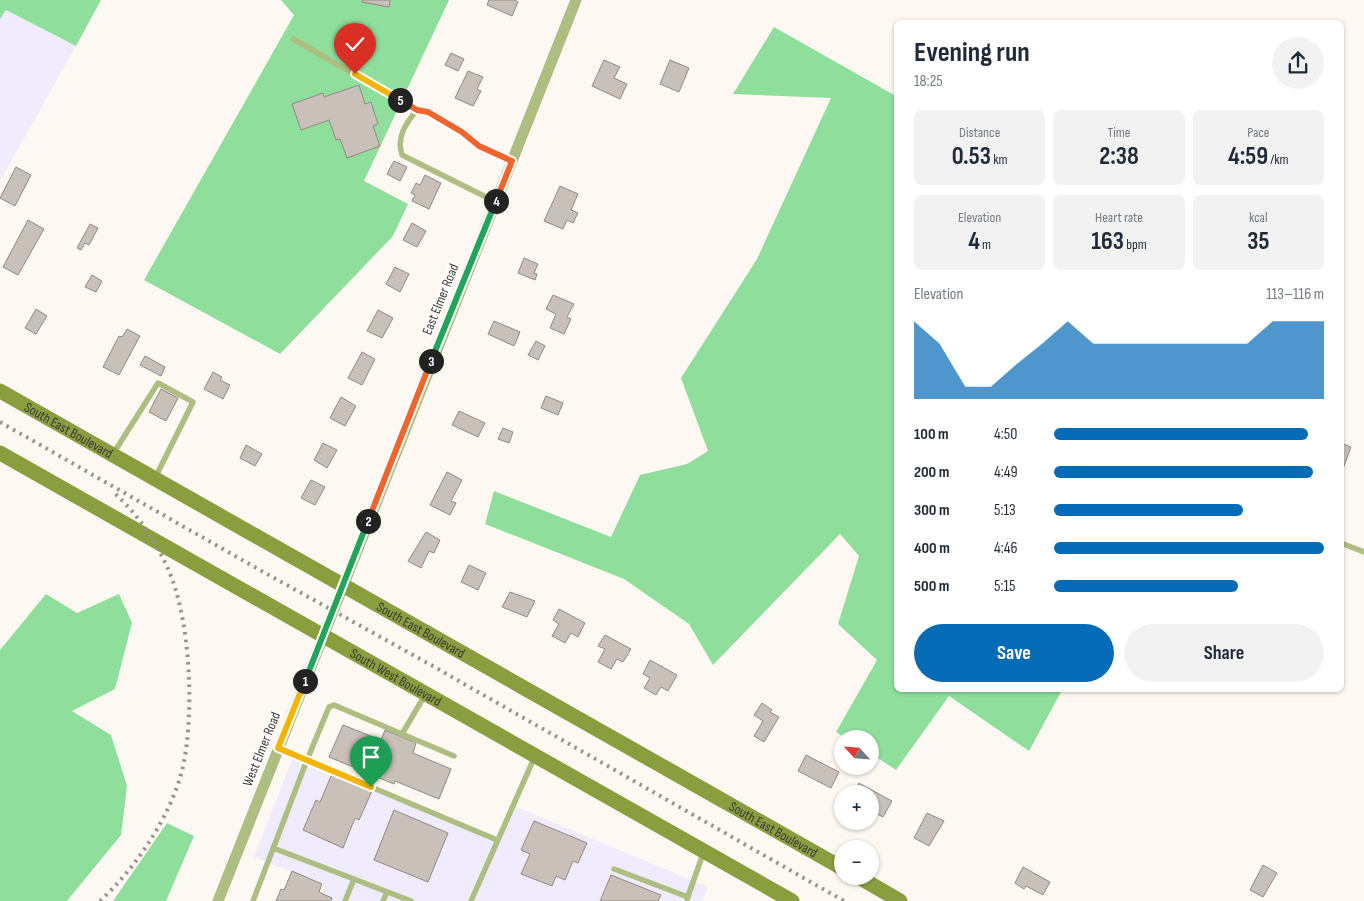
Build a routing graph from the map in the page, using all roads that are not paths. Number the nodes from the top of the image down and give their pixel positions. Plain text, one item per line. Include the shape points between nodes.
1 (576, 0) edge
2 (293, 39) dead end
3 (417, 110) junction
4 (512, 161) junction
5 (496, 202) junction
6 (0, 391) edge
7 (0, 453) edge
8 (112, 455) junction
9 (154, 479) junction
10 (1344, 544) edge
11 (1364, 552) edge
12 (343, 585) junction
13 (333, 609) joint
14 (323, 636) junction
15 (426, 694) junction
16 (402, 734) junction
17 (278, 748) junction
18 (454, 756) dead end
19 (535, 756) junction
20 (307, 760) junction
21 (497, 840) junction
22 (273, 848) junction
23 (704, 851) junction
24 (834, 863) edge
25 (614, 869) dead end
26 (354, 879) junction
27 (872, 885) edge
28 (387, 892) junction
29 (687, 899) edge
30 (218, 901) edge
31 (253, 901) edge
32 (345, 901) edge
33 (383, 901) edge
34 (411, 901) edge
35 (471, 901) edge
36 (792, 901) edge
37 (900, 901) edge

1 - 4 street, East Elmer Road
2 - 3 lane
3 - 4 lane via 428,112 479,146
3 - 5 lane via 405,125 398,146 402,155
4 - 5 street, East Elmer Road
5 - 12 street, East Elmer Road
6 - 8 main road, South East Boulevard
7 - 14 main road, South West Boulevard
8 - 9 main road, South East Boulevard
8 - 9 lane via 158,383 193,402
9 - 12 main road, South East Boulevard
10 - 11 lane
12 - 13 street, East Elmer Road
12 - 24 main road, South East Boulevard
13 - 14 street, West Elmer Road
14 - 15 main road, South West Boulevard
14 - 17 street, West Elmer Road
15 - 16 lane
15 - 19 main road, South West Boulevard
16 - 18 lane
16 - 20 lane via 334,705 327,710
17 - 20 lane
17 - 30 street, West Elmer Road
19 - 21 lane
19 - 23 main road, South West Boulevard
20 - 21 lane
20 - 22 lane
21 - 35 lane
22 - 26 lane
22 - 31 lane
23 - 29 lane
23 - 36 main road, South West Boulevard
25 - 29 lane
26 - 28 lane
26 - 32 lane
27 - 37 main road
28 - 33 lane
28 - 34 lane

